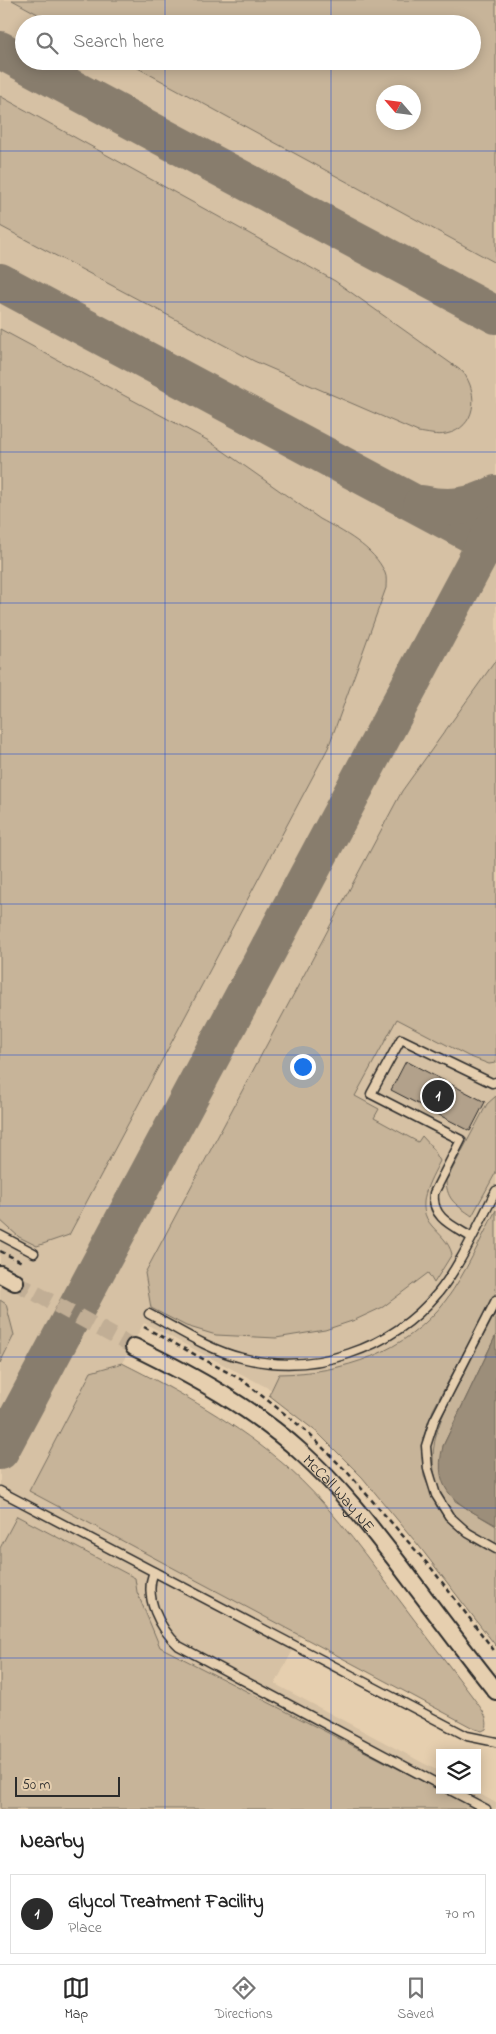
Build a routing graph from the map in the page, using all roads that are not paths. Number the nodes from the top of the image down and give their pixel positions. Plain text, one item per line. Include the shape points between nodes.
1 (496, 1082) edge
2 (496, 1191) edge
3 (0, 1235) edge
4 (471, 1238) junction
5 (34, 1253) dead end
6 (0, 1274) edge
7 (15, 1282) tunnel mouth
8 (496, 1300) edge
9 (149, 1314) dead end
10 (134, 1346) tunnel mouth
11 (0, 1491) edge
12 (496, 1549) edge
13 (154, 1572) junction
14 (496, 1691) edge
15 (496, 1742) edge
16 (436, 1783) edge
17 (458, 1794) edge
18 (486, 1809) edge

1 - 4 lane via 492,1084 401,1039 371,1094 461,1140 433,1201 440,1216
2 - 4 lane
3 - 5 lane
4 - 9 lane via 439,1292 409,1322 371,1346 329,1360 287,1364 241,1358
6 - 7 street
8 - 12 lane via 434,1421 426,1446 433,1487 445,1509 468,1533
10 - 14 street, McCall Way NE via 229,1399 272,1427 303,1454 341,1491 374,1531
11 - 13 lane
13 - 15 lane via 467,1736
13 - 16 lane via 149,1589 151,1600 165,1631 179,1646
17 - 18 lane

